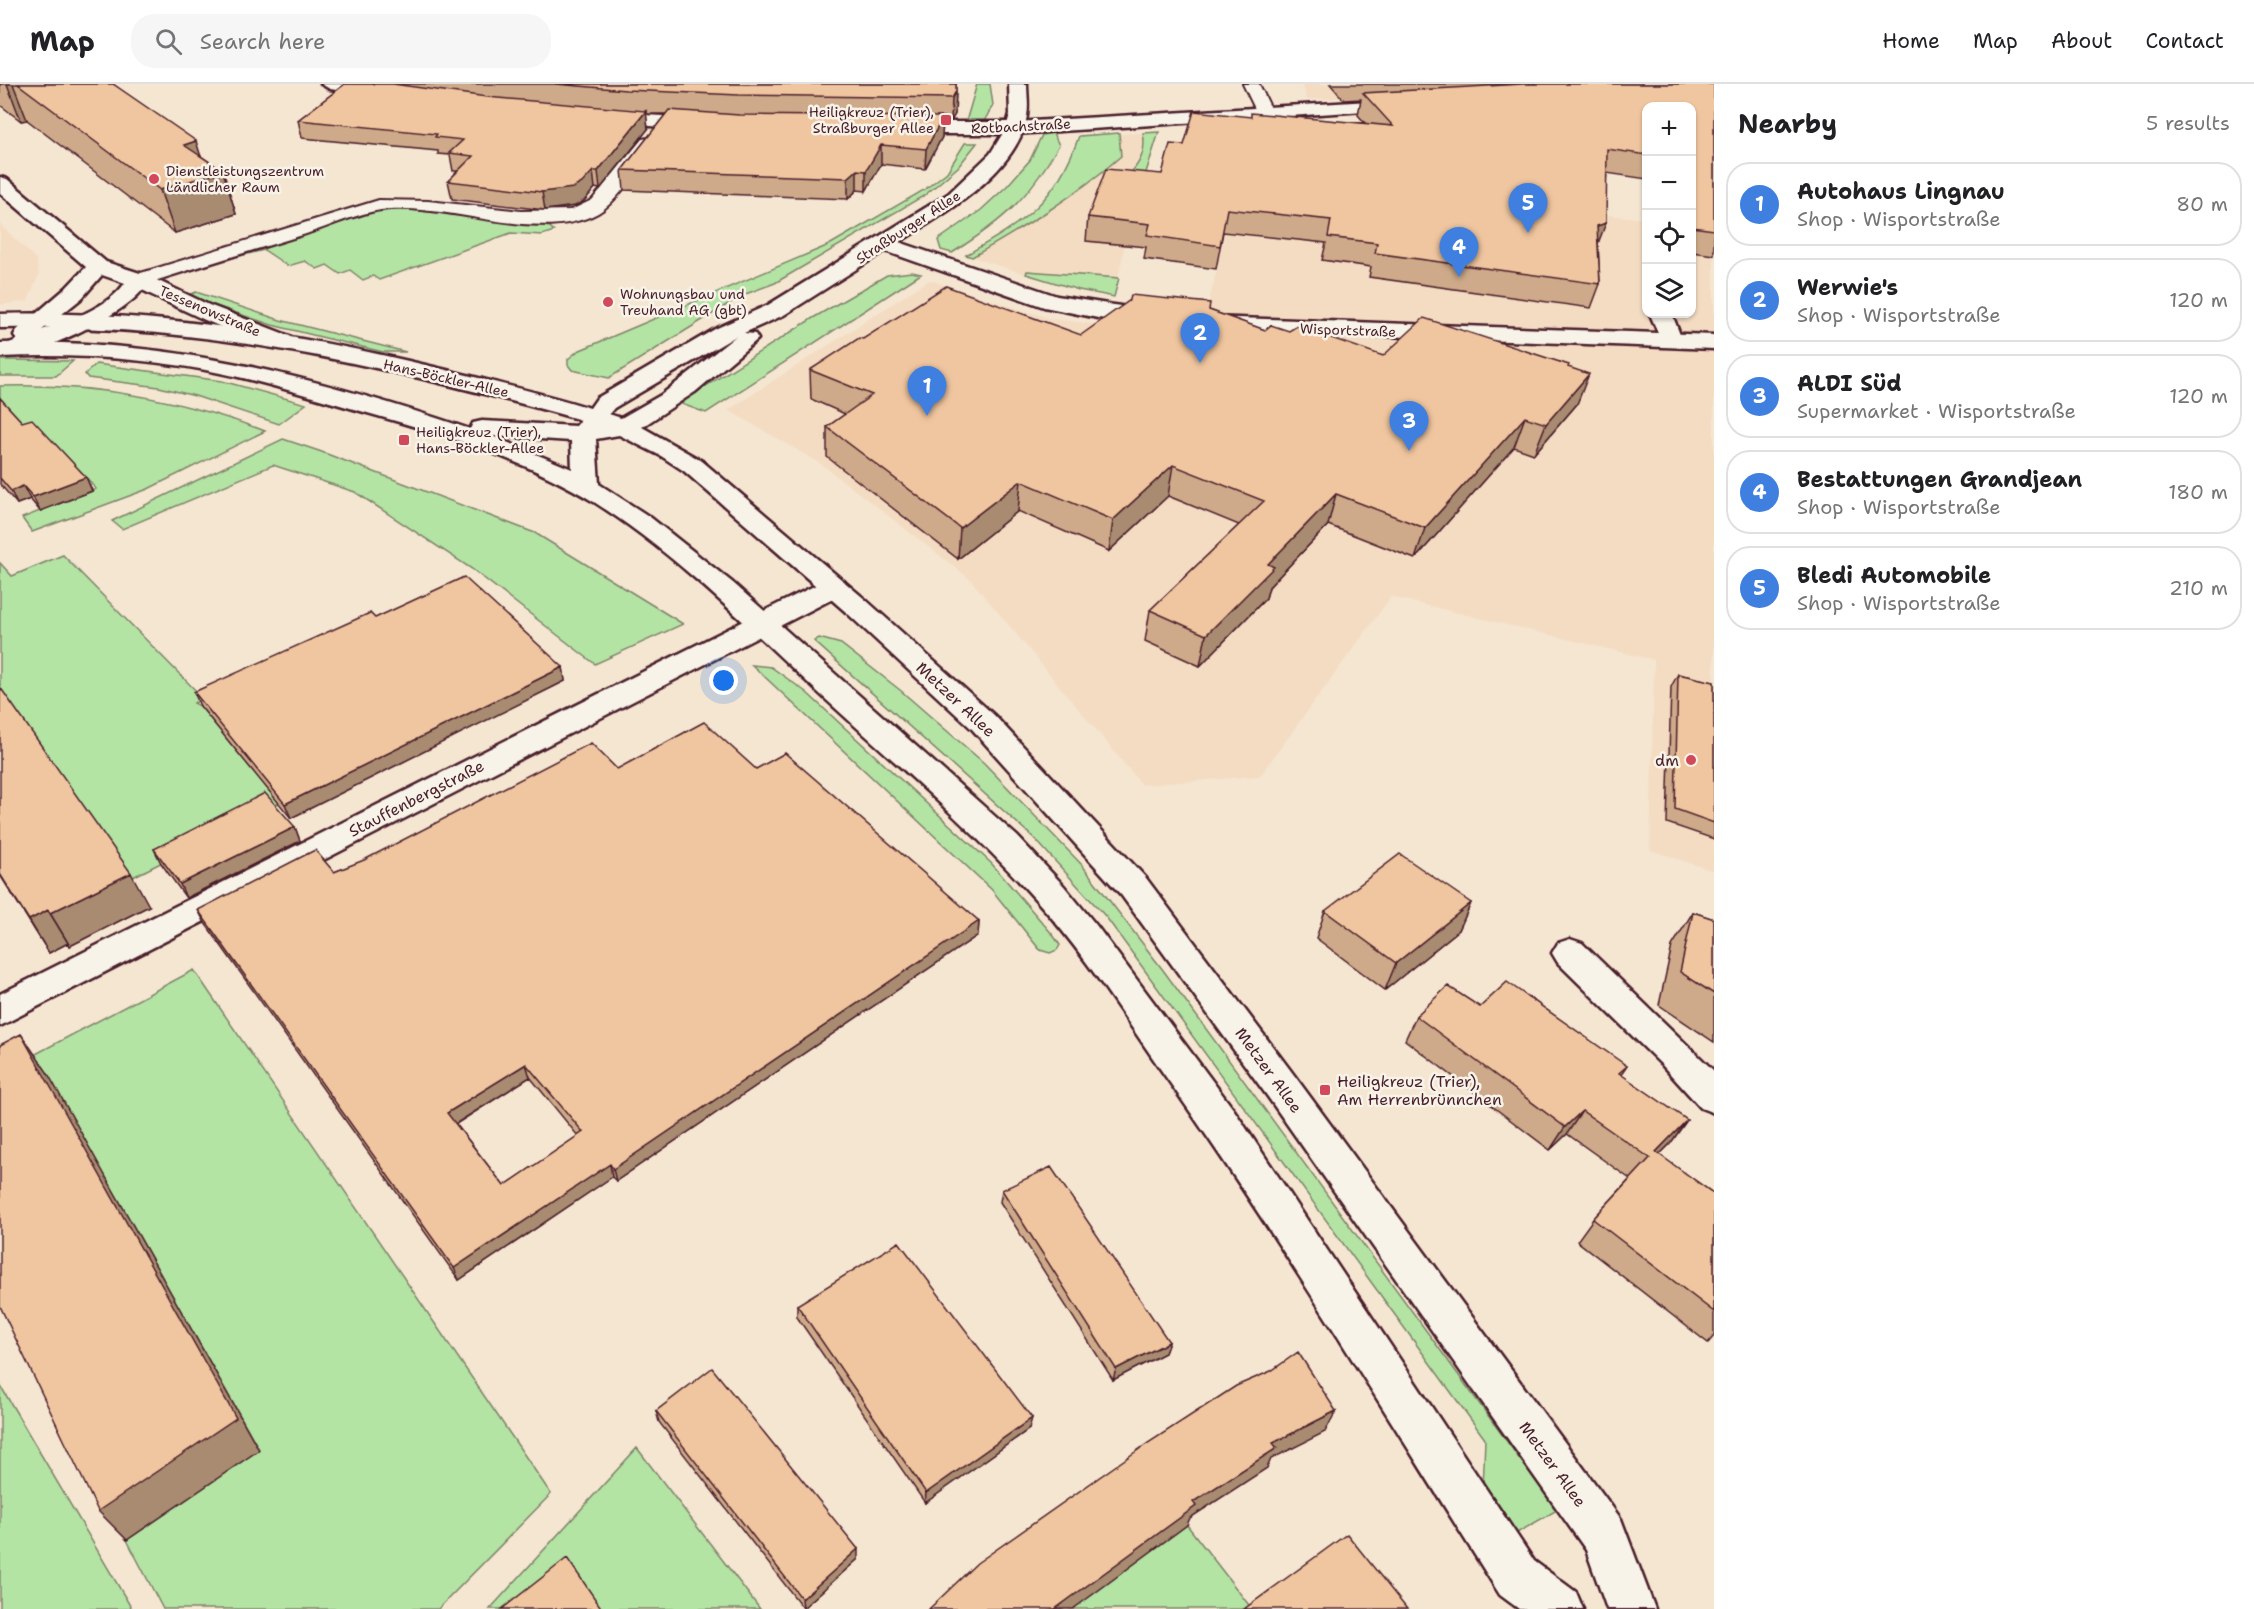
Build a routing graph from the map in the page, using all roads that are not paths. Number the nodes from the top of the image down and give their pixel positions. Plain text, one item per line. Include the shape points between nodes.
1 (330, 84) edge
2 (1018, 84) edge
3 (1251, 84) edge
4 (402, 96) edge
5 (1425, 103) edge
6 (1265, 113) junction
7 (579, 116) edge
8 (665, 122) junction
9 (718, 124) edge
10 (881, 128) edge
11 (1015, 128) junction
12 (0, 183) edge
13 (885, 244) junction
14 (98, 267) junction
15 (138, 280) junction
16 (776, 310) junction
17 (1663, 318) edge
18 (40, 320) junction
19 (83, 320) junction
20 (0, 321) edge
21 (1671, 340) junction
22 (282, 341) junction
23 (1714, 342) edge
24 (6, 350) edge
25 (423, 421) junction
26 (588, 425) junction
27 (625, 426) junction
28 (587, 488) junction
29 (834, 587) junction
30 (759, 623) junction
31 (1570, 953) dead end
32 (0, 1011) edge
33 (1714, 1097) edge
34 (1559, 1609) edge
35 (1631, 1609) edge

1 - 4 street
2 - 11 street, Straßburger Allee via 1019,114
3 - 6 lane
5 - 6 street, Rotbachstraße
6 - 11 street, Rotbachstraße
7 - 8 street
8 - 9 street
8 - 15 lane via 597,205 582,213 550,218 379,205
10 - 11 street, Rotbachstraße
11 - 13 street, Straßburger Allee via 998,157 969,187
12 - 14 street, Tessenowstraße
13 - 16 street, Straßburger Allee
13 - 21 street, Wisportstraße via 1052,302 1098,311 1183,321 1364,331
14 - 15 street, Tessenowstraße
14 - 18 street via 74,293
15 - 19 street, Tessenowstraße via 122,300
15 - 22 street, Tessenowstraße via 201,310
16 - 26 street, Straßburger Allee via 644,378 604,403
16 - 27 street, Straßburger Allee via 728,355
17 - 21 street
18 - 19 street, Hans-Böckler-Allee
18 - 20 street, Hans-Böckler-Allee
18 - 24 street
19 - 22 street, Hans-Böckler-Allee via 207,328
19 - 24 street, Tessenowstraße
21 - 23 street, Wisportstraße
22 - 26 street, Hans-Böckler-Allee via 551,403
24 - 25 street via 97,351 222,366
25 - 26 street via 504,430
25 - 28 street via 521,454
26 - 27 street
26 - 28 street via 583,461
27 - 29 street via 665,445 693,466
28 - 30 street via 641,523
29 - 30 street, Stauffenbergstraße
29 - 35 street, Metzer Allee via 983,722 1134,887 1604,1536
30 - 32 street, Stauffenbergstraße
30 - 34 street via 1005,845 1059,903 1220,1122 1517,1578
31 - 33 street

